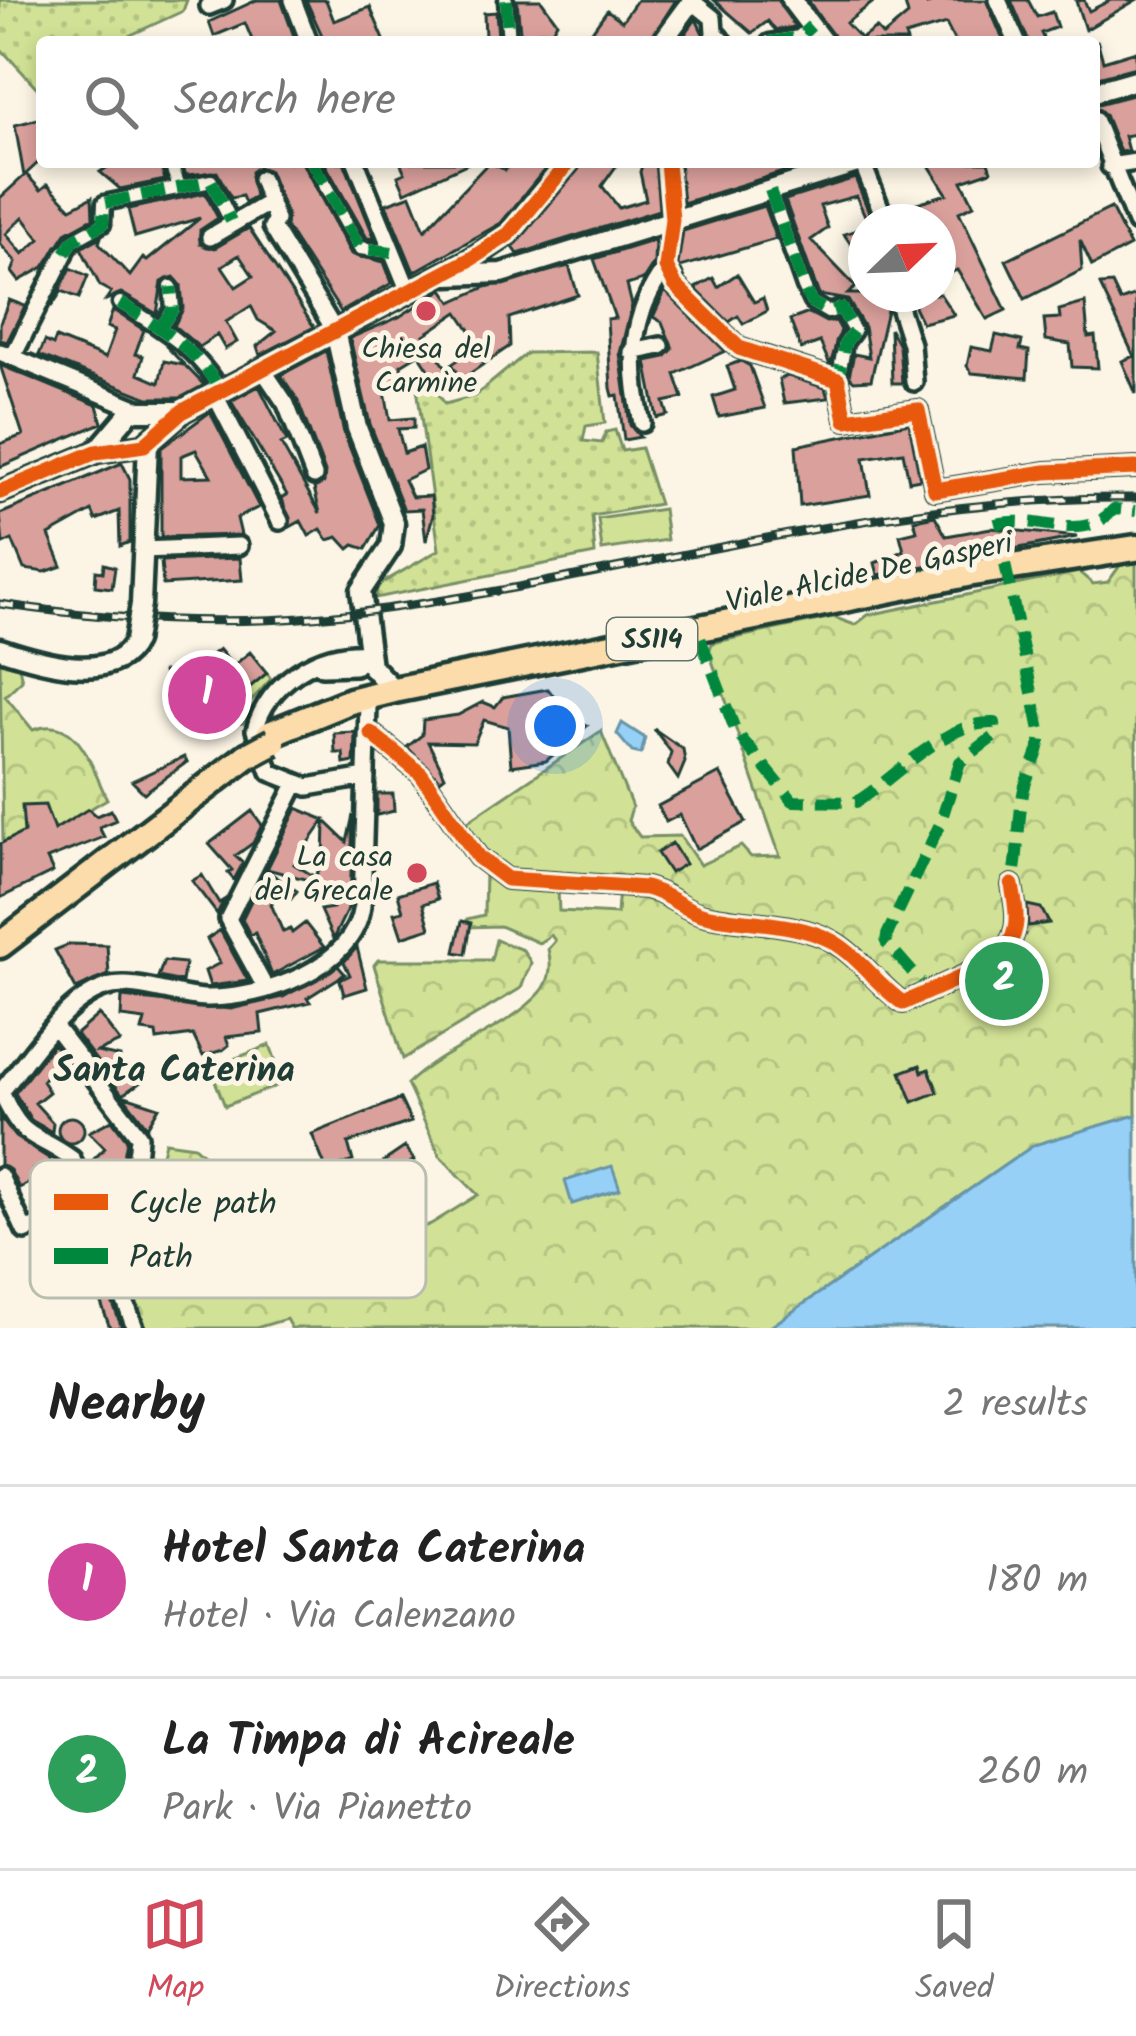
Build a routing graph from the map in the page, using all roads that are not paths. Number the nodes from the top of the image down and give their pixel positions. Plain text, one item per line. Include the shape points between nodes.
1 (293, 0) edge
2 (506, 0) edge
3 (692, 0) edge
4 (791, 0) edge
5 (998, 0) edge
6 (817, 34) edge
7 (307, 36) edge
8 (509, 36) edge
9 (667, 36) edge
10 (718, 36) edge
11 (1014, 36) edge
12 (1136, 80) edge
13 (1100, 90) edge
14 (1100, 138) edge
15 (1136, 162) edge
16 (1109, 166) junction
17 (172, 168) edge
18 (315, 168) edge
19 (358, 168) edge
20 (564, 168) edge
21 (668, 168) edge
22 (842, 168) edge
23 (864, 168) edge
24 (261, 178) dead end
25 (179, 187) junction
26 (770, 190) junction
27 (270, 202) junction
28 (879, 204) edge
29 (673, 219) junction
30 (231, 221) junction
31 (1136, 223) edge
32 (210, 237) dead end
33 (488, 249) junction
34 (392, 252) junction
35 (64, 253) joint
36 (666, 267) junction
37 (502, 273) junction
38 (443, 275) junction
39 (171, 287) dead end
40 (409, 292) junction
41 (120, 302) dead end
42 (901, 312) edge
43 (161, 327) junction
44 (335, 331) junction
45 (661, 346) dead end
46 (632, 352) junction
47 (6, 354) edge
48 (262, 370) junction
49 (838, 380) junction
50 (914, 382) dead end
51 (218, 393) junction
52 (183, 411) junction
53 (145, 412) junction
54 (642, 423) dead end
55 (134, 441) junction
56 (1136, 468) edge
57 (314, 476) dead end
58 (0, 492) edge
59 (280, 521) dead end
60 (239, 546) dead end
61 (1136, 548) edge
62 (143, 550) junction
63 (1040, 565) junction
64 (0, 650) edge
65 (361, 660) junction
66 (394, 690) junction
67 (359, 703) junction
68 (371, 733) junction
69 (246, 751) junction
70 (366, 777) junction
71 (339, 783) junction
72 (295, 786) junction
73 (366, 801) junction
74 (1012, 885) dead end
75 (0, 931) edge
76 (0, 945) edge
77 (266, 989) junction
78 (55, 1028) junction
79 (0, 1093) edge
80 (72, 1160) edge
81 (136, 1160) edge
82 (0, 1176) edge
83 (30, 1229) edge
84 (127, 1298) edge
85 (138, 1326) edge

1 - 7 street
2 - 8 street
3 - 9 street
3 - 10 street via 713,18
4 - 6 street
5 - 11 street
12 - 13 street
14 - 16 street
15 - 16 street
16 - 31 street
17 - 25 street
18 - 34 street via 360,248
19 - 34 street
20 - 33 street
21 - 29 street
22 - 26 street
23 - 28 street
24 - 27 street
25 - 30 street via 211,181
25 - 35 street via 104,203 103,224
26 - 29 street
26 - 49 street via 811,302 828,312 841,308 854,331
27 - 30 street
27 - 44 street via 272,227
29 - 36 street
29 - 37 street
30 - 32 street
33 - 37 street
33 - 38 street
34 - 40 street
35 - 47 street
36 - 46 street via 642,303
36 - 49 street via 695,309 740,349
37 - 38 street
38 - 40 street
39 - 43 street via 173,309
40 - 44 street
41 - 43 street
42 - 50 street
43 - 51 street via 210,370
44 - 48 street
44 - 65 street via 357,428 394,523 391,546 361,591
45 - 46 street
46 - 54 street
47 - 53 street
48 - 51 street
48 - 57 street via 292,416
49 - 56 street via 846,420 918,410 935,490
51 - 52 street
51 - 59 street
52 - 53 street
52 - 55 street
53 - 55 street via 155,426
53 - 55 street via 126,414
55 - 58 street
55 - 62 street
60 - 62 street
61 - 63 main road, Viale Alcide De Gasperi / SS114
62 - 64 street, bridge via 141,604 126,656 76,666
63 - 66 main road, Viale Alcide De Gasperi / SS114
63 - 67 main road, Viale Alcide De Gasperi / SS114
65 - 66 street
65 - 67 street
65 - 72 street via 324,659 269,697 255,730 270,772
66 - 67 main road, Viale Alcide De Gasperi / SS114
67 - 68 street
67 - 69 main road, Viale Alcide De Gasperi / SS114
68 - 70 street
68 - 74 street via 422,774 478,857 507,880 646,888 700,915 816,934 903,1003 1005,952 1019,928
69 - 75 main road, Viale Alcide De Gasperi via 196,779
69 - 76 main road, Viale Alcide De Gasperi
70 - 71 street
70 - 73 street
71 - 72 street
71 - 73 street
72 - 77 street via 228,919
73 - 77 street via 359,930 292,981
77 - 78 street via 208,998 116,986 94,993
78 - 79 street
78 - 81 street via 140,1136
79 - 80 street via 16,1125
82 - 83 street
84 - 85 street

